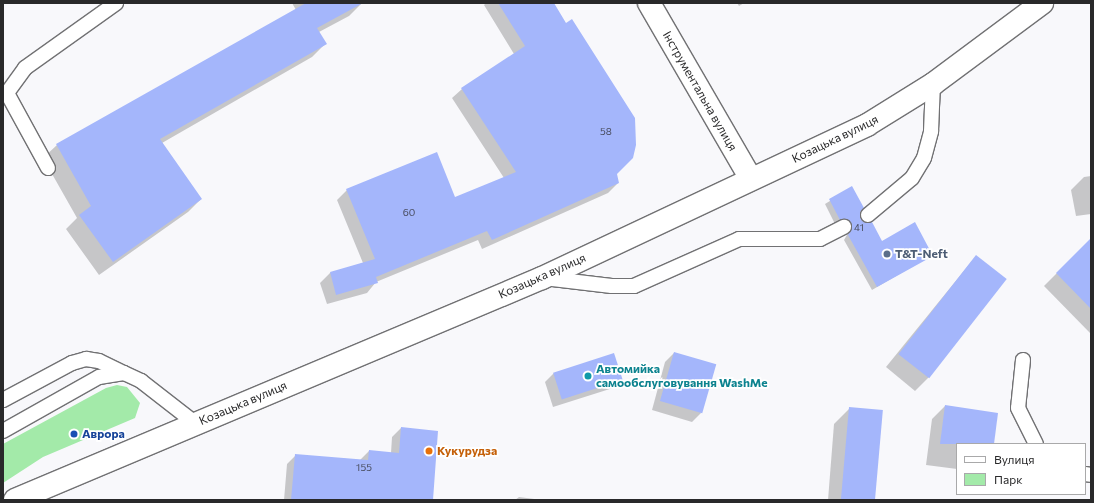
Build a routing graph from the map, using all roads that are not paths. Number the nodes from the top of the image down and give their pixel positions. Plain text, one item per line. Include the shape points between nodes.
1 (116, 3) edge
2 (649, 3) edge
3 (1042, 3) edge
4 (933, 84) junction
5 (48, 168) dead end
6 (751, 179) junction
7 (868, 215) dead end
8 (844, 227) dead end
9 (542, 278) junction
10 (1023, 360) dead end
11 (124, 373) junction
12 (3, 400) edge
13 (195, 423) junction
14 (3, 431) edge
15 (1036, 443) edge
16 (15, 500) edge

1 - 5 lane via 25,68 7,93
2 - 6 main road, Інструментальна вулиця
3 - 4 main road, Козацька вулиця via 999,38
4 - 6 main road, Козацька вулиця via 867,126
4 - 7 lane via 931,131 924,158 912,178
6 - 9 main road, Козацька вулиця
8 - 9 lane via 820,239 739,239 634,286
9 - 13 main road, Козацька вулиця
10 - 15 lane via 1018,408
11 - 12 lane via 86,359 72,363
11 - 13 lane via 141,381
11 - 14 lane via 99,377
13 - 16 main road, Козацька вулиця

